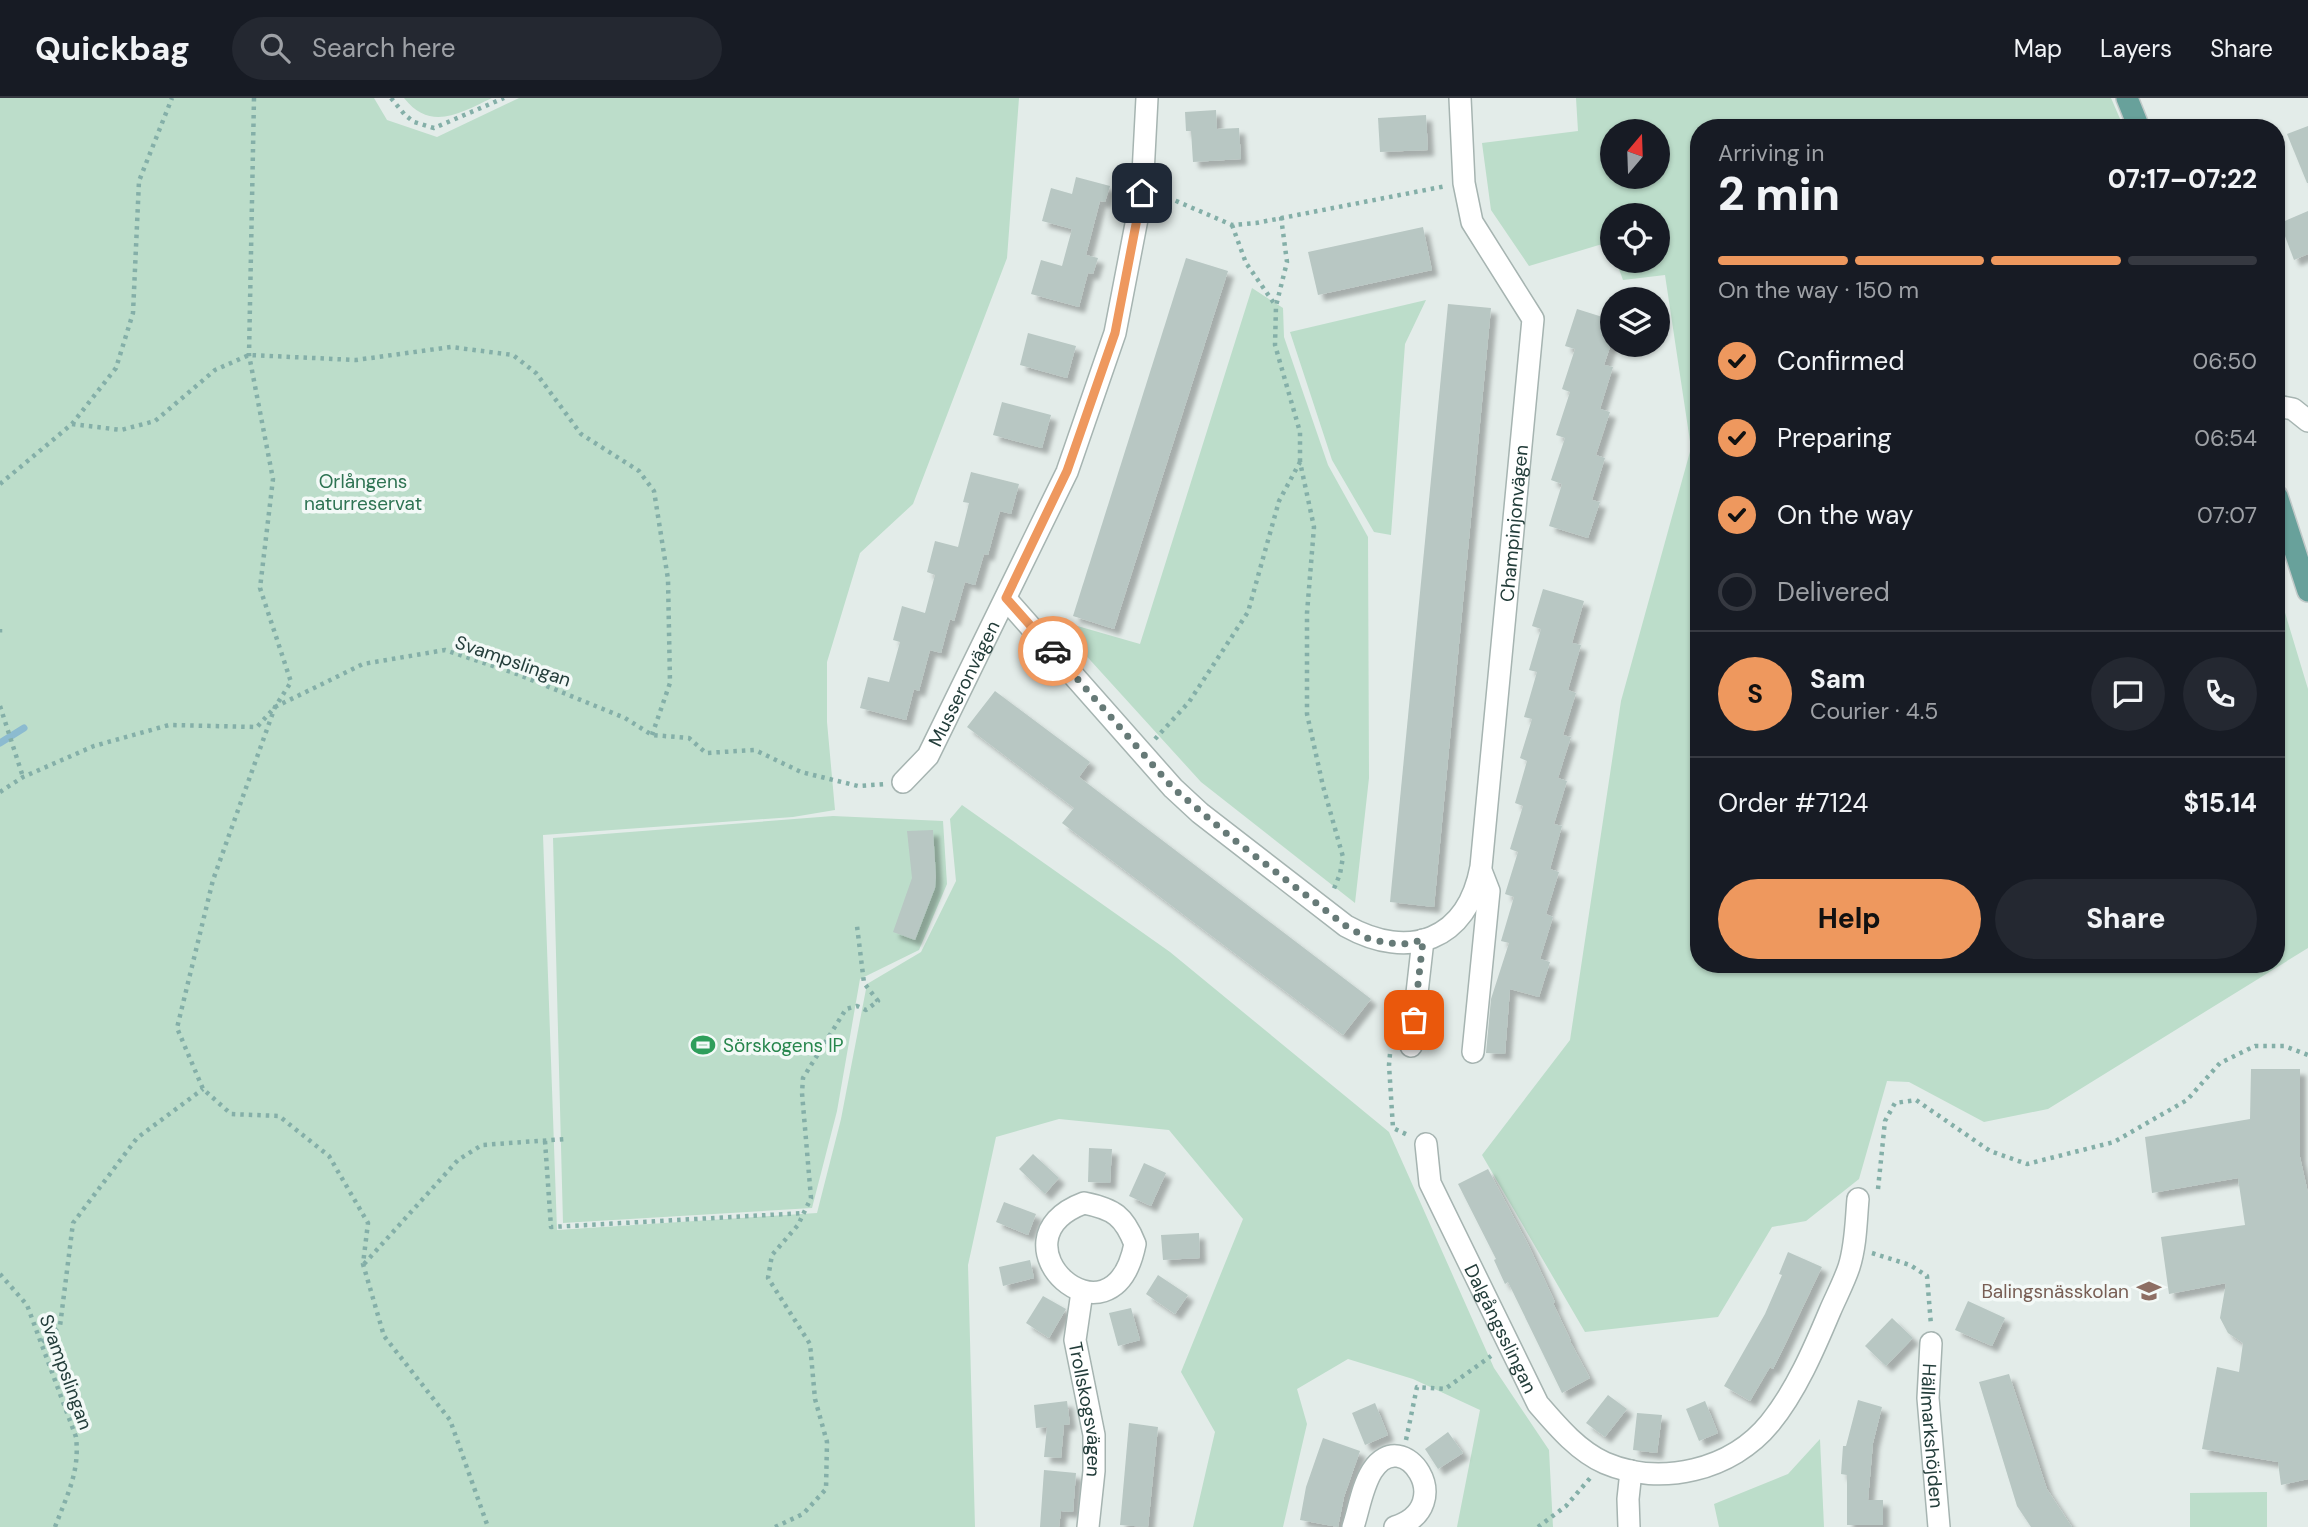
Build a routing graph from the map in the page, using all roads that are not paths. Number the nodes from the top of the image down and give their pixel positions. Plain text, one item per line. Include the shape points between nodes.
1 (1147, 98) edge
2 (1460, 98) edge
3 (2127, 98) edge
4 (2135, 119) edge
5 (2285, 408) edge
6 (2308, 421) edge
7 (2285, 521) edge
8 (2308, 591) edge
9 (1006, 598) junction
10 (903, 782) road end
11 (1480, 867) junction
12 (1423, 940) junction
13 (1411, 1046) dead end
14 (1473, 1052) dead end
15 (1426, 1144) dead end
16 (1868, 1196) road end
17 (1082, 1292) junction
18 (1931, 1343) road end
19 (1631, 1471) junction
20 (1088, 1527) edge
21 (1353, 1527) edge
22 (1395, 1527) edge
23 (1629, 1527) edge
24 (1939, 1527) edge

1 - 9 street, Musseronvägen via 1142,193 1115,333 1067,471
2 - 11 street, Champinjonvägen via 1464,183 1472,222 1533,320
3 - 4 main road
5 - 6 street
7 - 8 main road
9 - 10 street, Musseronvägen via 928,756
9 - 12 street, Champinjonvägen via 1200,813 1367,938 1404,944
11 - 12 street, Champinjonvägen via 1476,891 1466,909 1453,923
11 - 14 street via 1489,891
12 - 13 street
15 - 19 street, Dalgångsslingan via 1430,1182 1538,1404 1562,1432 1604,1462
16 - 19 street, Dalgångsslingan via 1849,1269 1816,1342 1769,1424 1744,1448 1718,1463 1679,1473
17 - 17 street via 1095,1294 1123,1278 1135,1244 1121,1216 1084,1203 1057,1218 1046,1251 1064,1283
17 - 20 street, Trollskogsvägen via 1075,1340 1094,1434
18 - 24 street, Hällmarkshöjden via 1928,1398
19 - 23 street
21 - 22 street via 1371,1471 1390,1456 1416,1465 1424,1493 1414,1516

